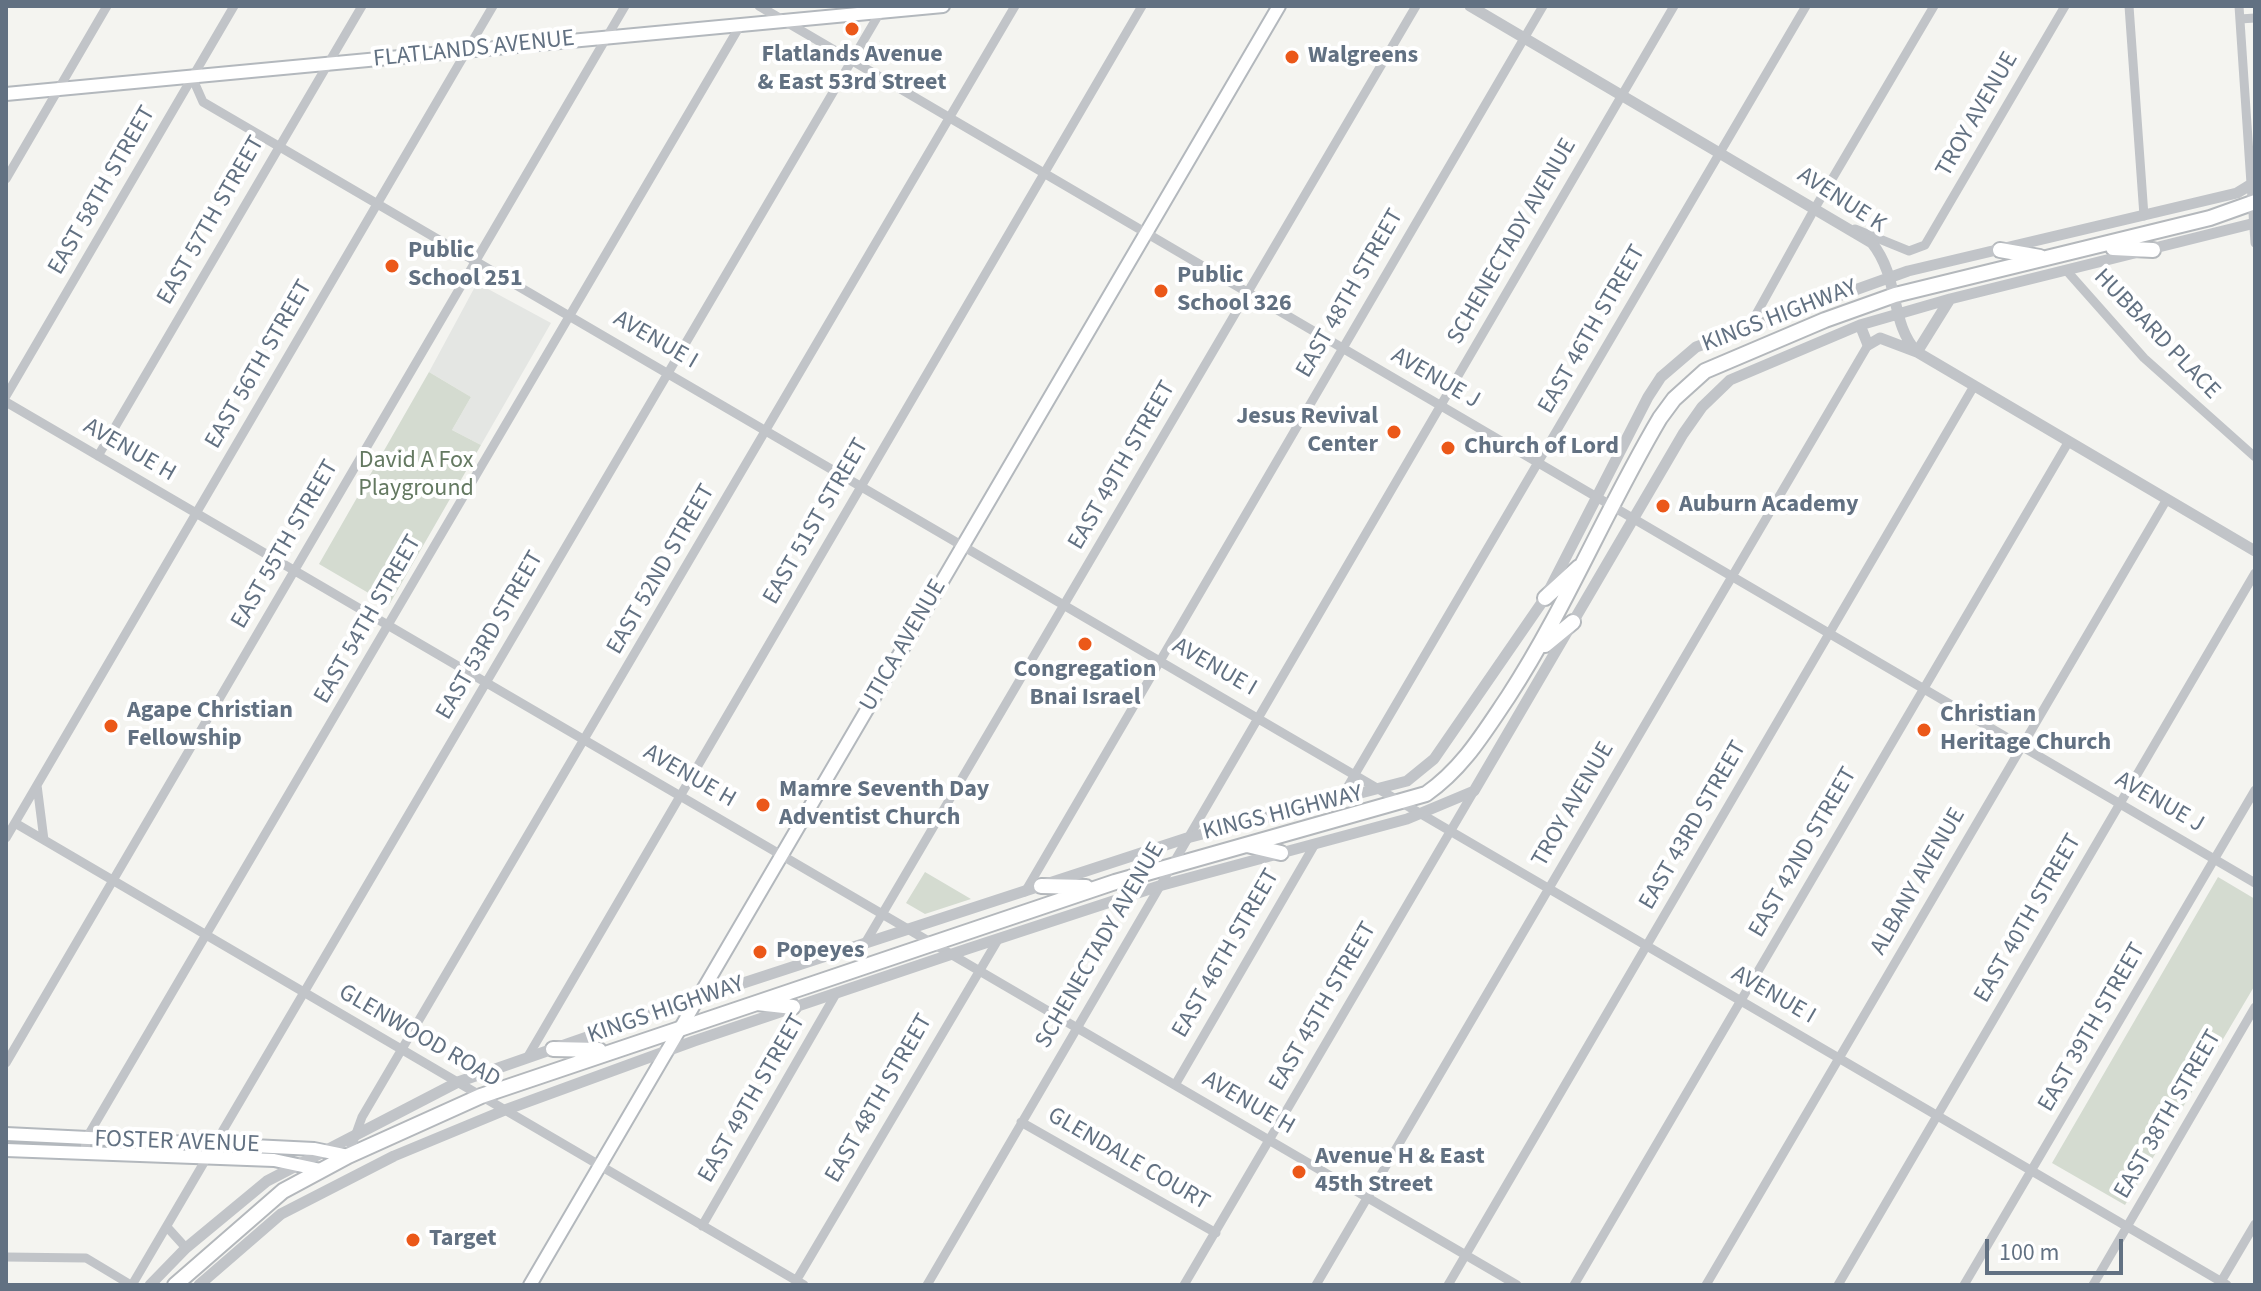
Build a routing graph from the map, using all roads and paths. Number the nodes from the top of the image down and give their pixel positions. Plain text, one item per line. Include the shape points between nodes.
1 (107, 6) edge
2 (234, 6) edge
3 (362, 6) edge
4 (493, 6) edge
5 (625, 6) edge
6 (759, 6) edge
7 (943, 6) edge
8 (1015, 6) edge
9 (1142, 6) edge
10 (1279, 6) edge
11 (1416, 6) edge
12 (1470, 6) edge
13 (1543, 6) edge
14 (1674, 6) edge
15 (1806, 6) edge
16 (1934, 6) edge
17 (2065, 6) edge
18 (2129, 6) edge
19 (2239, 6) edge
20 (882, 9) edge
21 (2255, 18) edge
22 (2240, 19) junction
23 (785, 21) junction
24 (741, 24) junction
25 (1524, 37) junction
26 (607, 38) junction
27 (467, 50) junction
28 (852, 60) junction
29 (327, 65) junction
30 (192, 77) junction
31 (58, 90) junction
32 (6, 94) edge
33 (1622, 95) junction
34 (950, 118) junction
35 (279, 146) junction
36 (1720, 153) junction
37 (1044, 173) junction
38 (6, 179) edge
39 (2253, 184) edge
40 (378, 202) junction
41 (2254, 203) edge
42 (1815, 208) junction
43 (2144, 216) junction
44 (2254, 224) edge
45 (1849, 228) junction
46 (1146, 233) junction
47 (2255, 243) edge
48 (2097, 247) junction
49 (2000, 250) junction
50 (2153, 250) junction
51 (2044, 258) junction
52 (477, 259) junction
53 (2066, 270) junction
54 (1892, 276) junction
55 (1248, 293) junction
56 (1895, 295) junction
57 (1950, 299) junction
58 (1898, 312) junction
59 (571, 315) junction
60 (1860, 325) junction
61 (1747, 331) junction
62 (1868, 345) junction
63 (1343, 348) junction
64 (1917, 352) junction
65 (669, 372) junction
66 (1974, 386) junction
67 (6, 399) edge
68 (1441, 405) junction
69 (767, 430) junction
70 (2069, 441) junction
71 (98, 456) junction
72 (2255, 457) edge
73 (1539, 463) junction
74 (862, 485) junction
75 (1598, 498) junction
76 (2167, 499) junction
77 (1614, 507) junction
78 (197, 513) junction
79 (1634, 519) junction
80 (964, 545) junction
81 (2255, 551) edge
82 (1588, 558) junction
83 (295, 570) junction
84 (2255, 573) edge
85 (1731, 576) junction
86 (1545, 598) junction
87 (1065, 604) junction
88 (1573, 622) junction
89 (389, 625) junction
90 (1830, 633) junction
91 (1536, 653) junction
92 (1160, 660) junction
93 (488, 682) junction
94 (1924, 688) junction
95 (1258, 717) junction
96 (586, 740) junction
97 (2022, 746) junction
98 (1355, 774) junction
99 (37, 785) junction
100 (1382, 790) junction
101 (2255, 790) edge
102 (1474, 791) junction
103 (680, 795) junction
104 (1341, 798) junction
105 (1404, 802) junction
106 (2120, 804) junction
107 (1423, 814) junction
108 (10, 823) edge
109 (1451, 831) junction
110 (6, 838) edge
111 (1187, 838) junction
112 (44, 840) junction
113 (1242, 844) junction
114 (1315, 844) junction
115 (1281, 853) junction
116 (782, 855) junction
117 (2214, 859) junction
118 (1172, 865) junction
119 (113, 880) junction
120 (2255, 883) edge
121 (1041, 886) junction
122 (1159, 886) junction
123 (1099, 887) junction
124 (1549, 888) junction
125 (1025, 892) junction
126 (883, 914) junction
127 (911, 930) junction
128 (207, 936) junction
129 (999, 938) junction
130 (931, 942) junction
131 (864, 945) junction
132 (1647, 945) junction
133 (952, 954) junction
134 (979, 970) junction
135 (837, 992) junction
136 (306, 993) junction
137 (698, 999) junction
138 (1741, 1001) junction
139 (753, 1002) junction
140 (793, 1007) junction
141 (2255, 1007) edge
142 (682, 1025) junction
143 (1077, 1027) junction
144 (553, 1049) junction
145 (612, 1050) junction
146 (404, 1051) junction
147 (668, 1051) junction
148 (527, 1058) junction
149 (1839, 1058) junction
150 (6, 1063) edge
151 (458, 1082) junction
152 (1175, 1085) junction
153 (481, 1096) junction
154 (505, 1110) junction
155 (1938, 1116) junction
156 (1021, 1122) junction
157 (6, 1134) edge
158 (354, 1135) junction
159 (86, 1139) junction
160 (1269, 1140) junction
161 (217, 1143) junction
162 (6, 1150) edge
163 (324, 1150) junction
164 (85, 1154) junction
165 (348, 1156) junction
166 (207, 1160) junction
167 (299, 1164) junction
168 (600, 1166) junction
169 (321, 1170) junction
170 (2032, 1171) junction
171 (1367, 1198) junction
172 (2255, 1224) edge
173 (702, 1226) junction
174 (2127, 1226) junction
175 (167, 1227) junction
176 (1216, 1233) junction
177 (186, 1248) junction
178 (1466, 1255) junction
179 (6, 1257) edge
180 (800, 1283) edge
181 (2223, 1284) edge
182 (132, 1285) edge
183 (150, 1285) edge
184 (175, 1285) edge
185 (199, 1285) edge
186 (530, 1285) edge
187 (927, 1285) edge
188 (1184, 1285) edge
189 (1316, 1285) edge
190 (1448, 1285) edge
191 (1517, 1285) edge
192 (1574, 1285) edge
193 (1706, 1285) edge
194 (1838, 1285) edge
195 (1964, 1285) edge
196 (2093, 1285) edge

1 - 31 street
2 - 30 street, EAST 58TH STREET
3 - 29 street, EAST 57TH STREET
4 - 27 street, EAST 56TH STREET
5 - 26 street, EAST 55TH STREET
6 - 23 street, AVENUE J
7 - 20 main road, FLATLANDS AVENUE
8 - 34 street, EAST 52ND STREET
9 - 37 street, EAST 51ST STREET
10 - 46 main road, UTICA AVENUE
11 - 55 street, EAST 49TH STREET
12 - 25 street, AVENUE K
13 - 25 street, EAST 48TH STREET
14 - 33 street, SCHENECTADY AVENUE
15 - 36 street, EAST 46TH STREET
16 - 42 street
17 - 45 street, TROY AVENUE via 1925,245 1909,251
18 - 43 street
19 - 22 street
20 - 23 main road, FLATLANDS AVENUE
20 - 28 street, EAST 53RD STREET
21 - 22 street
22 - 39 street
23 - 24 main road, FLATLANDS AVENUE
23 - 28 street, AVENUE J
24 - 26 main road, FLATLANDS AVENUE
24 - 59 street, EAST 54TH STREET
25 - 33 street, AVENUE K
25 - 63 street, EAST 48TH STREET
26 - 27 main road, FLATLANDS AVENUE
26 - 52 street, EAST 55TH STREET
27 - 29 main road, FLATLANDS AVENUE
27 - 40 street, EAST 56TH STREET
28 - 34 street, AVENUE J
28 - 65 street, EAST 53RD STREET
29 - 30 main road, FLATLANDS AVENUE
29 - 35 street, EAST 57TH STREET
30 - 31 main road, FLATLANDS AVENUE
30 - 35 street, AVENUE I via 203,102
30 - 67 street, EAST 58TH STREET
31 - 32 main road, FLATLANDS AVENUE
31 - 38 street
33 - 36 street, AVENUE K
33 - 68 street, SCHENECTADY AVENUE
34 - 37 street, AVENUE J
34 - 69 street, EAST 52ND STREET
35 - 40 street, AVENUE I
35 - 71 street, EAST 57TH STREET
36 - 42 street, AVENUE K
36 - 73 street, EAST 46TH STREET
37 - 46 street, AVENUE J
37 - 74 street, EAST 51ST STREET
39 - 41 street
39 - 43 street, KINGS HIGHWAY via 2237,193
40 - 52 street, AVENUE I
40 - 78 street, EAST 56TH STREET
41 - 44 street
41 - 48 main road, KINGS HIGHWAY
42 - 45 street, AVENUE K
42 - 61 street
43 - 49 street, KINGS HIGHWAY
44 - 47 street
44 - 50 street, KINGS HIGHWAY
45 - 54 street, AVENUE K via 1872,243
46 - 55 street, AVENUE J
46 - 80 main road, UTICA AVENUE
48 - 50 main road
48 - 51 main road, KINGS HIGHWAY
49 - 51 main road
49 - 54 street, KINGS HIGHWAY
50 - 53 street, KINGS HIGHWAY
51 - 56 main road, KINGS HIGHWAY
52 - 59 street, AVENUE I
52 - 83 street, EAST 55TH STREET
53 - 57 street, KINGS HIGHWAY
53 - 72 street, HUBBARD PLACE via 2144,358
54 - 56 street, AVENUE K
54 - 61 street, KINGS HIGHWAY
55 - 63 street, AVENUE J
55 - 87 street, EAST 49TH STREET
56 - 58 street, AVENUE K
56 - 77 main road, KINGS HIGHWAY via 1705,371 1660,418
57 - 58 street, KINGS HIGHWAY
57 - 64 street
58 - 60 street, KINGS HIGHWAY
58 - 64 street, AVENUE K via 1908,343
59 - 65 street, AVENUE I
59 - 89 street, EAST 54TH STREET
60 - 62 street
60 - 79 street, KINGS HIGHWAY via 1730,380 1702,407
61 - 75 street, KINGS HIGHWAY via 1696,347 1661,377
62 - 64 street via 1884,338
62 - 85 street, TROY AVENUE
63 - 68 street, AVENUE J
63 - 92 street, EAST 48TH STREET
64 - 66 street
65 - 69 street, AVENUE I
65 - 93 street, EAST 53RD STREET
66 - 70 street
66 - 90 street, EAST 43RD STREET
67 - 71 street, AVENUE H
68 - 73 street, AVENUE J
68 - 95 street, SCHENECTADY AVENUE
69 - 74 street, AVENUE I
69 - 96 street, EAST 52ND STREET
70 - 76 street
70 - 94 street, EAST 42ND STREET
71 - 78 street, AVENUE H
73 - 75 street, AVENUE J
73 - 98 street, EAST 46TH STREET
74 - 80 street, AVENUE I
74 - 103 street, EAST 51ST STREET
75 - 77 street, AVENUE J
75 - 86 street, KINGS HIGHWAY
76 - 81 street
76 - 97 street, ALBANY AVENUE
77 - 79 street, AVENUE J
77 - 82 main road, KINGS HIGHWAY
78 - 83 street, AVENUE H
78 - 99 street, EAST 56TH STREET
79 - 85 street, AVENUE J
79 - 88 street, KINGS HIGHWAY
80 - 87 street, AVENUE I
80 - 116 main road, UTICA AVENUE
82 - 86 main road
82 - 91 main road, KINGS HIGHWAY
83 - 89 street, AVENUE H
83 - 119 street, EAST 55TH STREET
84 - 106 street, EAST 40TH STREET
85 - 90 street, AVENUE J
85 - 124 street, TROY AVENUE
86 - 100 street, KINGS HIGHWAY via 1434,759 1407,781
87 - 92 street, AVENUE I
87 - 126 street, EAST 49TH STREET
88 - 91 main road
88 - 102 street, KINGS HIGHWAY
89 - 93 street, AVENUE H
89 - 128 street, EAST 54TH STREET
90 - 94 street, AVENUE J
90 - 132 street, EAST 43RD STREET
91 - 105 main road, KINGS HIGHWAY via 1452,776
92 - 95 street, AVENUE I
92 - 125 street, EAST 48TH STREET
93 - 96 street, AVENUE H
93 - 136 street, EAST 53RD STREET
94 - 97 street, AVENUE J
94 - 138 street, EAST 42ND STREET
95 - 98 street, AVENUE I
95 - 111 street, SCHENECTADY AVENUE
96 - 103 street, AVENUE H
96 - 146 street, EAST 52ND STREET
97 - 106 street, AVENUE J
97 - 149 street, ALBANY AVENUE
98 - 100 street, AVENUE I
98 - 104 street, EAST 46TH STREET
99 - 108 street, EAST 56TH STREET
99 - 112 street
100 - 104 street, KINGS HIGHWAY
100 - 105 street, AVENUE I
101 - 117 street, EAST 39TH STREET
102 - 107 street, KINGS HIGHWAY
102 - 109 street, EAST 45TH STREET
103 - 116 street, AVENUE H
103 - 148 street, EAST 51ST STREET
104 - 111 street, KINGS HIGHWAY
105 - 107 street, AVENUE I
105 - 113 main road, KINGS HIGHWAY
106 - 117 street, AVENUE J
106 - 155 street, EAST 40TH STREET
107 - 109 street, AVENUE I
107 - 114 street, KINGS HIGHWAY
108 - 110 street, EAST 56TH STREET
108 - 112 street, GLENWOOD ROAD
109 - 124 street, AVENUE I
109 - 160 street, EAST 45TH STREET
111 - 118 street, SCHENECTADY AVENUE
111 - 121 street, KINGS HIGHWAY
112 - 119 street, GLENWOOD ROAD
113 - 115 main road
113 - 118 main road, KINGS HIGHWAY
114 - 115 street, KINGS HIGHWAY
114 - 152 street, EAST 46TH STREET
115 - 122 street, KINGS HIGHWAY
116 - 126 street, AVENUE H
116 - 137 main road, UTICA AVENUE
117 - 120 street, AVENUE J
117 - 170 street, EAST 39TH STREET
118 - 122 street, SCHENECTADY AVENUE
118 - 123 main road, KINGS HIGHWAY
119 - 128 street, GLENWOOD ROAD
119 - 150 street, EAST 55TH STREET
121 - 123 main road
121 - 125 street, KINGS HIGHWAY
122 - 129 street, KINGS HIGHWAY
122 - 143 street, SCHENECTADY AVENUE
123 - 130 main road, KINGS HIGHWAY
124 - 132 street, AVENUE I
124 - 171 street, TROY AVENUE
125 - 127 street, KINGS HIGHWAY
126 - 127 street, AVENUE H
126 - 131 street, EAST 49TH STREET
127 - 130 street, AVENUE H
127 - 131 street, KINGS HIGHWAY
128 - 136 street, GLENWOOD ROAD
128 - 159 street, EAST 54TH STREET
129 - 133 street, KINGS HIGHWAY
129 - 134 street, EAST 48TH STREET
130 - 133 street, AVENUE H
130 - 139 main road, KINGS HIGHWAY
131 - 137 street, KINGS HIGHWAY
132 - 138 street, AVENUE I
132 - 178 street, EAST 43RD STREET
133 - 134 street, AVENUE H
133 - 135 street, KINGS HIGHWAY
134 - 143 street, AVENUE H
134 - 180 street, EAST 48TH STREET
135 - 140 street, KINGS HIGHWAY
135 - 173 street, EAST 49TH STREET
136 - 146 street, GLENWOOD ROAD
136 - 161 street, EAST 53RD STREET
137 - 142 main road, UTICA AVENUE
137 - 144 street, KINGS HIGHWAY
138 - 149 street, AVENUE I
138 - 192 street, EAST 42ND STREET
139 - 140 main road
139 - 142 main road, KINGS HIGHWAY
140 - 147 street, KINGS HIGHWAY
141 - 174 street, EAST 38TH STREET
142 - 145 main road, KINGS HIGHWAY
142 - 147 main road, UTICA AVENUE
143 - 152 street, AVENUE H
143 - 156 street, SCHENECTADY AVENUE
144 - 145 main road
144 - 148 street, KINGS HIGHWAY
145 - 153 main road, KINGS HIGHWAY
146 - 151 street, GLENWOOD ROAD
146 - 158 street, EAST 52ND STREET
147 - 154 street, KINGS HIGHWAY
147 - 168 main road, UTICA AVENUE
148 - 151 street, KINGS HIGHWAY
149 - 155 street, AVENUE I
149 - 193 street, ALBANY AVENUE
151 - 153 street, GLENWOOD ROAD
151 - 158 street, KINGS HIGHWAY
152 - 160 street, AVENUE H
153 - 154 street, GLENWOOD ROAD
153 - 165 main road, KINGS HIGHWAY
154 - 168 street, GLENWOOD ROAD
154 - 185 street, KINGS HIGHWAY via 394,1156 281,1214
155 - 170 street, AVENUE I
155 - 194 street, EAST 40TH STREET
156 - 176 street, GLENDALE COURT
156 - 187 street, SCHENECTADY AVENUE
157 - 159 main road, FOSTER AVENUE
158 - 163 street, KINGS HIGHWAY
158 - 165 street, EAST 52ND STREET
159 - 161 main road, FOSTER AVENUE
159 - 164 street, EAST 54TH STREET
160 - 171 street, AVENUE H
160 - 176 street, EAST 45TH STREET
161 - 163 main road, FOSTER AVENUE
161 - 166 street, EAST 53RD STREET
162 - 164 main road, FOSTER AVENUE
163 - 165 main road, FOSTER AVENUE
163 - 167 street, KINGS HIGHWAY
164 - 166 main road, FOSTER AVENUE
165 - 169 main road, KINGS HIGHWAY
166 - 167 main road, FOSTER AVENUE
166 - 175 street, EAST 53RD STREET
167 - 169 main road, FOSTER AVENUE
167 - 177 street, KINGS HIGHWAY via 248,1195
168 - 173 street, GLENWOOD ROAD
168 - 186 main road, UTICA AVENUE
169 - 184 main road, KINGS HIGHWAY via 269,1201
170 - 174 street, AVENUE I
170 - 195 street, EAST 39TH STREET
171 - 178 street, AVENUE H
171 - 189 street, TROY AVENUE
172 - 181 street
173 - 180 street, GLENWOOD ROAD
174 - 181 street, AVENUE I
174 - 196 street, EAST 38TH STREET
175 - 177 street
175 - 182 street, EAST 53RD STREET
176 - 188 street, EAST 45TH STREET
177 - 183 street, KINGS HIGHWAY
178 - 190 street, EAST 43RD STREET
178 - 191 street, AVENUE H
179 - 182 street via 86,1258

